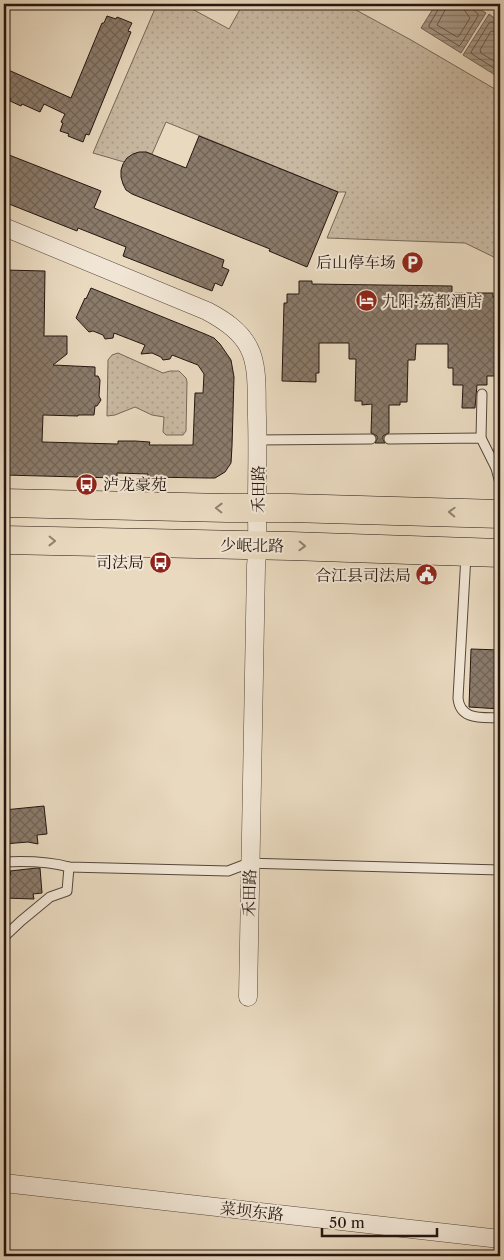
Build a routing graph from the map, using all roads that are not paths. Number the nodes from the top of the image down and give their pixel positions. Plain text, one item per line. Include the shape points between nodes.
1 (4, 227) edge
2 (482, 394) dead end
3 (481, 438) junction
4 (371, 439) dead end
5 (389, 439) dead end
6 (258, 440) junction
7 (500, 445) edge
8 (496, 468) junction
9 (500, 483) edge
10 (4, 503) edge
11 (258, 508) junction
12 (500, 514) edge
13 (4, 540) edge
14 (258, 545) junction
15 (466, 552) junction
16 (500, 553) edge
17 (500, 718) edge
18 (4, 862) edge
19 (250, 864) junction
20 (69, 868) junction
21 (500, 870) edge
22 (4, 937) edge
23 (248, 997) dead end
24 (4, 1183) edge
25 (500, 1239) edge

1 - 6 street, 禾田路 via 193,304 224,320 250,349 254,362
2 - 3 lane
3 - 5 lane
3 - 8 lane
4 - 6 lane
6 - 11 street, 禾田路
7 - 8 lane
8 - 9 lane
11 -> 10 main road
12 -> 11 main road
11 - 14 street, 禾田路
13 -> 14 main road, 少岷北路
14 -> 15 main road, 少岷北路
14 - 19 street, 禾田路
15 - 16 main road, 少岷北路
15 - 17 lane via 458,705 462,711 476,717
18 - 20 lane via 47,862
19 - 20 lane via 228,871
19 - 21 lane
19 - 23 street, 禾田路
20 - 22 lane via 68,891 50,897
24 - 25 street, 菜坝东路

